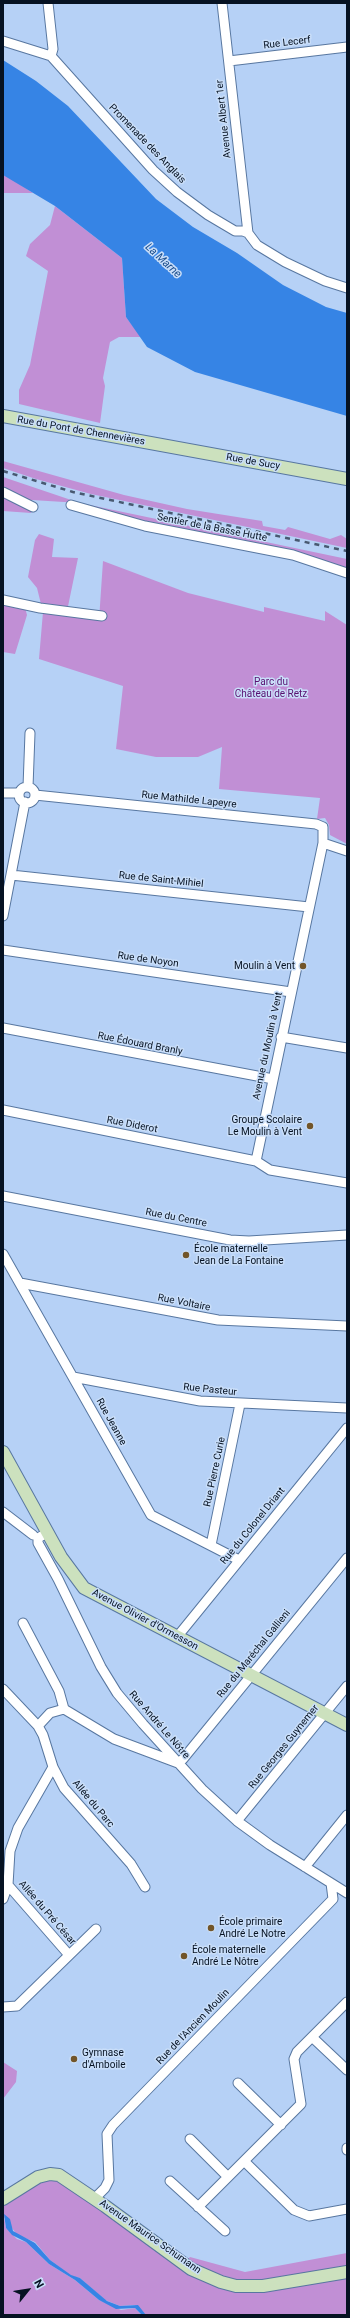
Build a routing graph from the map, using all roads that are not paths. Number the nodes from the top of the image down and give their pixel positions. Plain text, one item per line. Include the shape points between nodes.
1 (48, 3) edge
2 (222, 3) edge
3 (3, 41) edge
4 (347, 47) edge
5 (51, 56) junction
6 (229, 61) junction
7 (248, 233) junction
8 (347, 288) edge
9 (3, 416) edge
10 (160, 445) joint
11 (347, 479) edge
12 (3, 492) edge
13 (71, 505) dead end
14 (33, 507) dead end
15 (347, 573) edge
16 (3, 600) edge
17 (102, 616) dead end
18 (30, 733) dead end
19 (28, 787) junction
20 (3, 793) edge
21 (19, 794) junction
22 (35, 795) junction
23 (25, 802) junction
24 (323, 843) junction
25 (347, 851) edge
26 (11, 875) junction
27 (309, 907) junction
28 (3, 916) edge
29 (3, 950) edge
30 (291, 992) junction
31 (3, 1028) edge
32 (281, 1037) junction
33 (347, 1048) edge
34 (273, 1079) junction
35 (3, 1110) edge
36 (256, 1161) junction
37 (347, 1183) edge
38 (3, 1196) edge
39 (347, 1235) edge
40 (3, 1254) edge
41 (20, 1283) junction
42 (347, 1326) edge
43 (73, 1377) junction
44 (240, 1404) junction
45 (347, 1408) edge
46 (347, 1428) edge
47 (3, 1452) edge
48 (3, 1512) edge
49 (47, 1532) junction
50 (33, 1535) dead end
51 (211, 1545) junction
52 (347, 1558) edge
53 (239, 1560) junction
54 (23, 1623) dead end
55 (177, 1637) junction
56 (251, 1676) junction
57 (347, 1686) edge
58 (3, 1689) edge
59 (64, 1709) junction
60 (325, 1714) junction
61 (347, 1725) edge
62 (38, 1726) junction
63 (178, 1763) junction
64 (53, 1767) junction
65 (347, 1815) edge
66 (238, 1821) junction
67 (305, 1867) junction
68 (332, 1883) junction
69 (8, 1886) junction
70 (145, 1887) dead end
71 (347, 1893) edge
72 (3, 1899) edge
73 (96, 1929) dead end
74 (69, 1955) junction
75 (347, 2002) edge
76 (3, 2007) edge
77 (312, 2037) junction
78 (347, 2070) edge
79 (238, 2083) dead end
80 (280, 2125) junction
81 (190, 2139) dead end
82 (244, 2161) junction
83 (228, 2177) junction
84 (170, 2181) dead end
85 (95, 2198) junction
86 (3, 2199) edge
87 (198, 2207) junction
88 (347, 2209) edge
89 (225, 2231) dead end
90 (347, 2272) edge

1 - 5 street via 53,49
2 - 6 street, Avenue Albert 1er
3 - 5 street
4 - 6 street, Rue Lecerf
5 - 7 street, Promenade des Anglais via 153,170 177,192 235,232
6 - 7 street, Avenue Albert 1er
7 - 8 street via 257,245 285,262 325,281
9 - 10 main road, Rue du Pont de Chennevières
10 - 11 main road, Rue de Sucy
12 - 14 street
13 - 15 street, Sentier de la Basse Hutte via 145,526 293,555
16 - 17 street
18 - 19 street
19 - 21 street via 22,788
19 - 22 street via 34,790
20 - 21 street
21 - 23 street
22 - 23 street via 32,800
22 - 24 street, Rue Mathilde Lapeyre via 320,824 323,829
23 - 26 street
24 - 25 street
24 - 27 street, Avenue du Moulin à Vent
26 - 27 street, Rue de Saint-Mihiel
26 - 28 street
27 - 30 street, Avenue du Moulin à Vent
29 - 30 street, Rue de Noyon
30 - 32 street, Avenue du Moulin à Vent
31 - 34 street, Rue Édouard Branly
32 - 33 street
32 - 34 street, Avenue du Moulin à Vent
34 - 36 street, Avenue du Moulin à Vent
35 - 36 street, Rue Diderot
36 - 37 street via 270,1170
38 - 39 street, Rue du Centre via 230,1240
40 - 41 street, Rue Jeanne
41 - 42 street, Rue Voltaire via 218,1320
41 - 43 street, Rue Jeanne
43 - 44 street, Rue Pasteur via 200,1402
43 - 51 street, Rue Jeanne via 151,1515
44 - 45 street, Rue Pasteur
44 - 51 street, Rue Pierre Curie
46 - 53 street, Rue du Colonel Driant
47 - 49 main road, Avenue Olivier d'Ormesson
48 - 50 street
49 - 55 main road, Avenue Olivier d'Ormesson via 61,1557 84,1588
49 - 63 street, Rue André Le Nôtre via 38,1538 38,1543 101,1666 117,1693
51 - 53 street, Rue Jeanne
52 - 56 street, Rue du Maréchal Gallieni
53 - 55 street, Rue du Colonel Driant
54 - 59 street via 59,1691
55 - 56 main road, Avenue Olivier d'Ormesson
56 - 60 main road, Avenue Olivier d'Ormesson
56 - 63 street, Rue du Maréchal Gallieni
57 - 60 street, Rue Georges Guynemer
58 - 62 street, Allée du Parc
59 - 62 street via 50,1713
59 - 63 street via 114,1739
60 - 61 main road, Avenue Olivier d'Ormesson
60 - 66 street, Rue Georges Guynemer
62 - 64 street, Allée du Parc via 44,1735
63 - 66 street, Rue André Le Nôtre via 202,1789
64 - 69 street, Allée du Pré César via 18,1828 10,1851
64 - 70 street, Allée du Parc via 64,1788 131,1864
65 - 67 street
66 - 67 street, Rue André Le Nôtre
67 - 68 street, Rue André Le Nôtre
68 - 71 street, Rue André Le Nôtre
68 - 85 street, Rue de l'Ancien Moulin via 333,1899 113,2125 107,2134 109,2180
69 - 72 street, Allée du Pré César
69 - 74 street, Allée du Pré César
73 - 74 street, Allée du Pré César
74 - 76 street, Allée du Pré César via 16,2006
75 - 77 street
77 - 78 street
77 - 80 street via 297,2052 294,2059 302,2104
79 - 80 street
80 - 82 street
81 - 83 street
82 - 83 street
82 - 88 street via 294,2210 310,2216
83 - 87 street
84 - 87 street
85 - 86 main road, Avenue Maurice Schumann via 71,2181 50,2174 25,2183
85 - 90 main road, Avenue Maurice Schumann via 192,2269 221,2282 236,2286 263,2286
87 - 89 street

